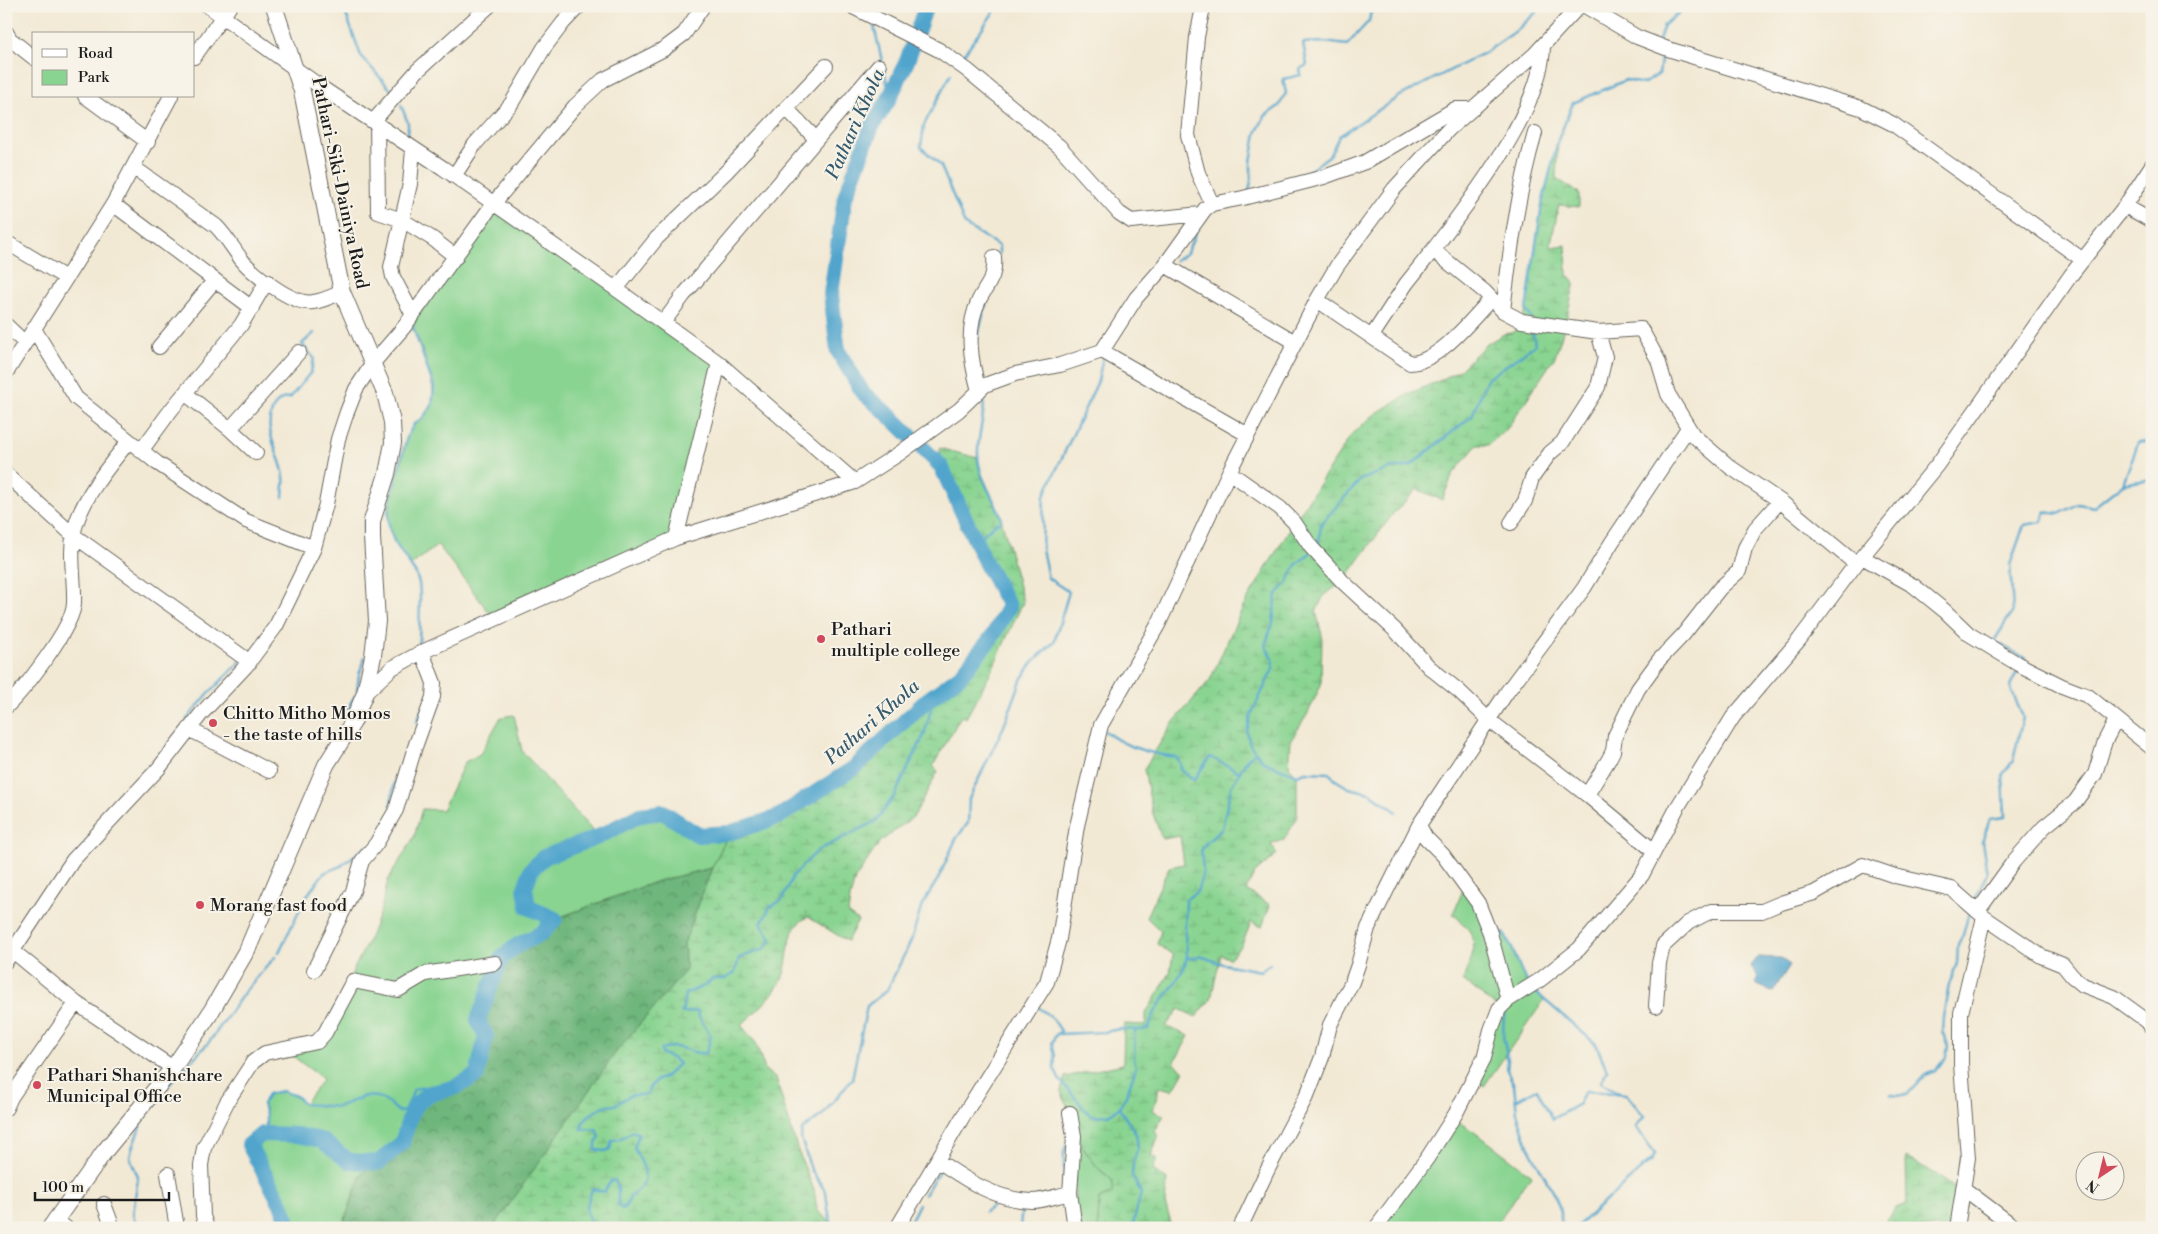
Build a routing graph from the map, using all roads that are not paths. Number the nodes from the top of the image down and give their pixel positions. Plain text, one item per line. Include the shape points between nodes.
1 (208, 6) edge
2 (274, 6) edge
3 (489, 6) edge
4 (579, 6) edge
5 (702, 6) edge
6 (851, 6) edge
7 (1205, 6) edge
8 (1579, 6) edge
9 (1585, 6) edge
10 (225, 12) edge
11 (8, 38) edge
12 (1543, 45) junction
13 (32, 56) edge
14 (195, 56) edge
15 (826, 66) dead end
16 (879, 66) dead end
17 (294, 67) junction
18 (88, 98) edge
19 (170, 98) edge
20 (786, 108) junction
21 (1472, 109) junction
22 (376, 124) junction
23 (1535, 133) dead end
24 (816, 139) junction
25 (148, 142) junction
26 (413, 149) junction
27 (2152, 165) edge
28 (133, 167) junction
29 (454, 176) junction
30 (113, 204) junction
31 (493, 204) junction
32 (1212, 204) junction
33 (2125, 206) junction
34 (1201, 214) junction
35 (402, 220) junction
36 (2152, 221) edge
37 (6, 242) edge
38 (1433, 250) junction
39 (456, 256) junction
40 (994, 257) dead end
41 (2082, 260) junction
42 (1165, 265) junction
43 (66, 278) junction
44 (215, 280) junction
45 (267, 282) junction
46 (616, 289) junction
47 (342, 292) junction
48 (1491, 299) junction
49 (1317, 300) junction
50 (252, 308) junction
51 (1503, 311) junction
52 (413, 315) junction
53 (663, 323) junction
54 (6, 325) edge
55 (34, 329) junction
56 (1598, 332) junction
57 (1372, 336) junction
58 (1295, 342) junction
59 (25, 343) junction
60 (159, 347) dead end
61 (1102, 350) junction
62 (299, 352) dead end
63 (373, 363) junction
64 (719, 363) junction
65 (6, 373) edge
66 (979, 391) junction
67 (186, 394) junction
68 (1688, 428) junction
69 (230, 429) junction
70 (1248, 435) junction
71 (129, 441) junction
72 (141, 451) junction
73 (256, 453) dead end
74 (1229, 472) junction
75 (6, 474) edge
76 (855, 482) junction
77 (1780, 501) junction
78 (1511, 523) dead end
79 (74, 535) junction
80 (676, 538) junction
81 (314, 548) junction
82 (1859, 560) junction
83 (422, 652) junction
84 (250, 662) junction
85 (365, 693) junction
86 (6, 707) edge
87 (1489, 720) junction
88 (2116, 720) junction
89 (189, 729) junction
90 (2152, 748) edge
91 (269, 772) dead end
92 (1587, 795) junction
93 (1419, 825) junction
94 (1654, 851) junction
95 (1981, 914) junction
96 (10, 950) edge
97 (495, 963) dead end
98 (314, 970) dead end
99 (1508, 1000) junction
100 (76, 1003) junction
101 (1656, 1006) dead end
102 (2152, 1028) edge
103 (172, 1068) junction
104 (6, 1108) edge
105 (1070, 1113) dead end
106 (937, 1160) junction
107 (168, 1174) dead end
108 (1963, 1188) junction
109 (1070, 1193) junction
110 (104, 1204) dead end
111 (57, 1225) edge
112 (114, 1228) edge
113 (176, 1228) edge
114 (207, 1228) edge
115 (897, 1228) edge
116 (1075, 1228) edge
117 (1240, 1228) edge
118 (1376, 1228) edge
119 (1957, 1228) edge
120 (2016, 1228) edge

1 - 10 street
2 - 17 main road, Pathari-Siki-Dainiya Road
3 - 22 street via 417,72 380,112
4 - 29 street via 544,48 511,104 475,144
5 - 31 street via 684,34 664,49 603,80 591,90
6 - 34 street via 939,50 967,70 1060,147 1119,213 1131,221
7 - 32 street via 1197,37 1188,135 1198,173
8 - 12 street
9 - 41 street via 1637,37 1668,49 1862,108 1893,124
10 - 14 street
10 - 17 street
11 - 13 street
12 - 21 street
12 - 38 street via 1537,83 1520,120 1481,188
15 - 20 street
16 - 24 street
17 - 22 street
17 - 47 main road, Pathari-Siki-Dainiya Road via 302,91
18 - 25 street
19 - 25 street
20 - 24 street
20 - 46 street via 657,238
21 - 32 street via 1455,109 1365,162 1324,177
21 - 49 street via 1448,130 1394,189 1337,266
22 - 26 street
22 - 35 street via 378,212
23 - 51 street via 1521,185
24 - 53 street
25 - 28 street
26 - 29 street
26 - 35 street
27 - 33 street
28 - 30 street
28 - 45 street via 216,226 253,272
29 - 31 street
30 - 43 street
30 - 44 street
31 - 39 street
31 - 46 street
32 - 34 street
33 - 36 street
33 - 41 street
34 - 42 street
35 - 39 street
35 - 52 street via 391,267
37 - 43 street
38 - 48 street
38 - 57 street
39 - 52 street
40 - 66 street via 995,272 979,300 972,326 970,356
41 - 82 street via 1937,465
42 - 58 street
42 - 61 street via 1136,298
43 - 55 street
44 - 50 street
44 - 60 street
45 - 47 street via 304,302 312,303
45 - 50 street
46 - 53 street
47 - 63 main road, Pathari-Siki-Dainiya Road
48 - 51 street
48 - 57 street via 1444,346 1416,363 1410,363
49 - 57 street
49 - 58 street
50 - 67 street
51 - 56 street via 1522,322
52 - 63 street
53 - 64 street
54 - 59 street
55 - 59 street
55 - 71 street via 76,398
56 - 68 street via 1641,329 1658,360 1668,394
56 - 78 street via 1605,357 1598,387 1562,443 1550,453 1532,478
58 - 70 street
59 - 65 street
61 - 66 street via 1060,365 1015,374 985,385
61 - 70 street
62 - 69 street
63 - 81 street via 346,412
63 - 85 main road, Pathari-Siki-Dainiya Road via 390,412 393,443 372,522 377,621
64 - 76 street
64 - 80 street
66 - 76 street via 959,410
67 - 69 street
67 - 72 street
68 - 77 street via 1730,467
68 - 87 street via 1584,588
69 - 73 street
70 - 74 street
71 - 72 street
71 - 79 street via 92,490
72 - 81 street via 246,521
74 - 87 street via 1280,508 1312,549 1429,667
74 - 106 street via 1159,623 1101,724 1077,826 1059,939 1046,982
75 - 79 street
76 - 80 street
77 - 82 street
77 - 92 street via 1755,529 1745,548 1739,571 1720,588 1638,689 1615,736 1613,751
79 - 84 street
79 - 86 street via 72,614 44,661
80 - 83 street
81 - 84 street via 276,626
82 - 88 street via 1914,586 1968,634 2018,664 2088,696
82 - 94 street via 1799,640 1733,717
83 - 85 street via 392,668
83 - 98 street via 434,683 433,697 396,810 362,861 353,892
84 - 89 street
85 - 103 main road, Pathari-Siki-Dainiya Road via 353,722 326,765 248,948 209,1015
87 - 92 street
87 - 93 street
88 - 90 street
88 - 95 street via 2105,741 2095,774 2075,802 2044,827 2026,847
89 - 91 street
89 - 96 street via 142,788 73,860
92 - 94 street
93 - 99 street via 1478,903 1490,933
93 - 117 street via 1368,928 1352,982 1330,1025 1308,1092
94 - 99 street via 1642,875 1579,949
95 - 101 street via 1952,888 1895,876 1863,865 1814,893 1762,912 1711,911 1688,923 1663,946
95 - 102 street via 2041,956 2063,965 2083,985 2114,997
95 - 108 street via 1960,1014 1960,1064 1968,1158
96 - 100 street
97 - 114 street via 425,974 398,990 353,981 317,1042 265,1053 253,1062 227,1102 204,1148 201,1165 203,1216
99 - 118 street via 1499,1009 1484,1058 1456,1113
100 - 103 street
100 - 104 street
103 - 111 main road, Pathari-Siki-Dainiya Road via 104,1152
105 - 109 street via 1074,1136
106 - 109 street via 966,1181 989,1192 1033,1201
106 - 115 street
107 - 113 street
108 - 119 street
108 - 120 street
109 - 116 street
110 - 112 street

